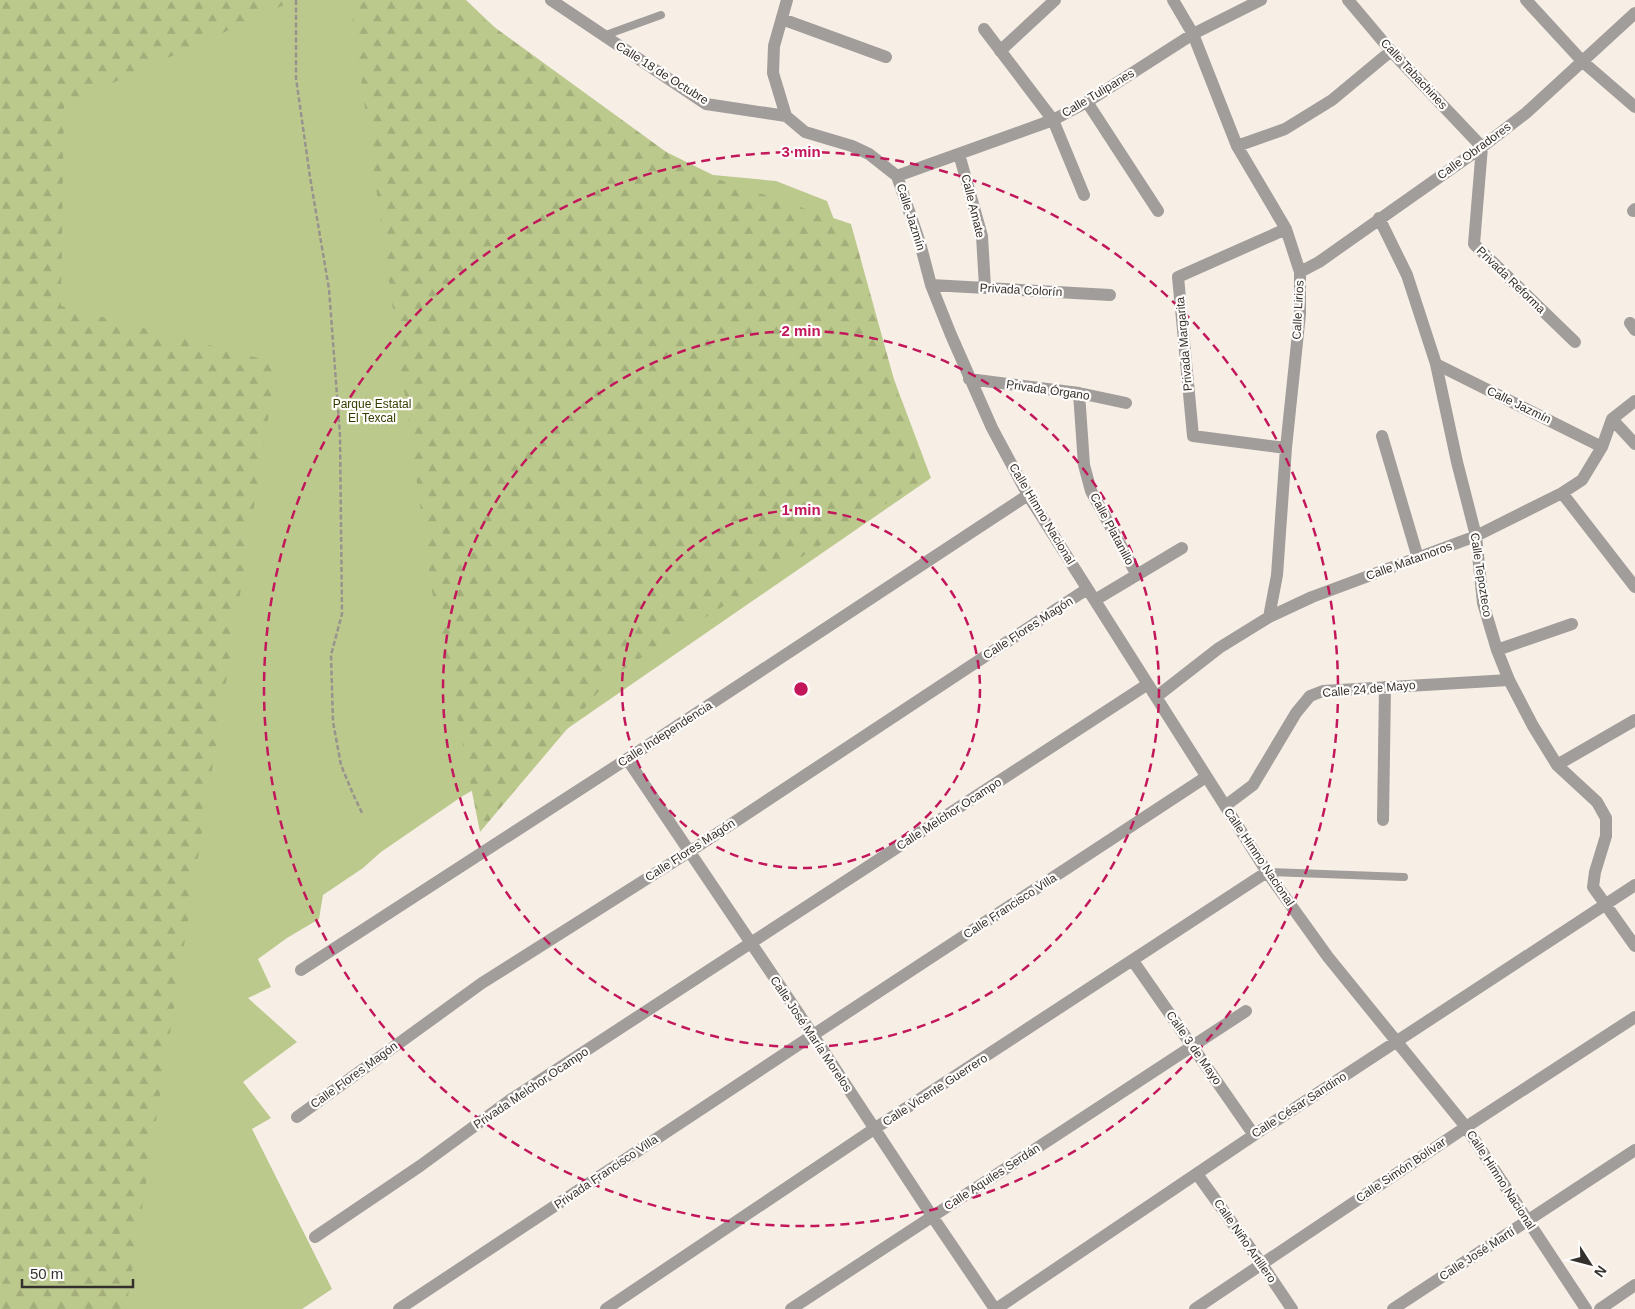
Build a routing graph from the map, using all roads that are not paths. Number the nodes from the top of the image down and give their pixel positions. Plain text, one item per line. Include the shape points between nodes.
1 (550, 0) edge
2 (787, 0) edge
3 (1055, 0) edge
4 (1173, 0) edge
5 (1261, 0) edge
6 (1348, 0) edge
7 (1526, 0) edge
8 (1635, 13) edge
9 (661, 15) dead end
10 (782, 19) junction
11 (984, 29) dead end
12 (1193, 34) junction
13 (603, 36) junction
14 (1000, 51) junction
15 (1391, 51) junction
16 (886, 56) dead end
17 (1583, 62) junction
18 (1087, 102) junction
19 (1635, 106) edge
20 (786, 116) junction
21 (1053, 120) junction
22 (1237, 146) junction
23 (1482, 147) junction
24 (959, 154) junction
25 (897, 176) junction
26 (1084, 195) dead end
27 (1158, 211) dead end
28 (1379, 218) junction
29 (1286, 229) junction
30 (1300, 272) junction
31 (931, 284) junction
32 (985, 287) junction
33 (1110, 295) dead end
34 (1575, 342) dead end
35 (1436, 364) junction
36 (969, 379) junction
37 (1079, 394) junction
38 (1635, 401) edge
39 (1126, 404) dead end
40 (1612, 419) junction
41 (1382, 436) dead end
42 (1635, 444) edge
43 (1602, 446) junction
44 (1286, 448) junction
45 (1562, 493) junction
46 (1028, 495) junction
47 (1476, 536) junction
48 (1182, 548) dead end
49 (1418, 558) junction
50 (1137, 575) junction
51 (1635, 587) edge
52 (1087, 589) junction
53 (1095, 600) junction
54 (1269, 617) junction
55 (1572, 624) dead end
56 (1497, 650) junction
57 (1508, 680) junction
58 (1148, 684) junction
59 (1385, 687) junction
60 (1156, 697) junction
61 (1635, 720) edge
62 (627, 759) junction
63 (1557, 764) junction
64 (1206, 777) junction
65 (1225, 806) junction
66 (1383, 820) dead end
67 (689, 852) junction
68 (1267, 872) junction
69 (1404, 877) dead end
70 (1635, 885) edge
71 (1606, 905) junction
72 (750, 944) junction
73 (1635, 946) edge
74 (1133, 961) junction
75 (301, 970) dead end
76 (1246, 1011) dead end
77 (1635, 1018) edge
78 (813, 1035) junction
79 (1398, 1042) junction
80 (1193, 1046) junction
81 (297, 1117) dead end
82 (1466, 1127) junction
83 (874, 1129) junction
84 (1254, 1135) junction
85 (1635, 1150) edge
86 (1198, 1174) junction
87 (932, 1216) junction
88 (1528, 1221) junction
89 (315, 1237) dead end
90 (1262, 1263) junction
91 (1635, 1285) edge
92 (399, 1309) edge
93 (606, 1309) edge
94 (791, 1309) edge
95 (996, 1309) edge
96 (1196, 1309) edge
97 (1292, 1309) edge
98 (1393, 1309) edge
99 (1586, 1309) edge
100 (1600, 1309) edge

1 - 13 street, Calle 18 de Octubre
2 - 10 street
3 - 14 street
4 - 12 street, Calle Lirios
5 - 12 street, Calle Tulipanes
6 - 15 street, Calle Tabachines
7 - 17 street
8 - 17 street, Calle Obradores
9 - 13 lane
10 - 16 street
10 - 20 street via 774,46 773,73
11 - 14 street
12 - 18 street, Calle Tulipanes
12 - 22 street, Calle Lirios
13 - 20 street, Calle 18 de Octubre via 706,104
14 - 21 street
15 - 22 street via 1332,100 1285,129
15 - 23 street, Calle Tabachines
17 - 19 street
17 - 23 street, Calle Obradores
18 - 21 street, Calle Tulipanes
18 - 27 street
20 - 25 street, Calle Jazmín via 805,132 869,154
21 - 24 street, Calle Tulipanes
21 - 26 street
22 - 29 street, Calle Lirios
23 - 28 street, Calle Obradores
23 - 34 street, Privada Reforma via 1474,244
24 - 25 street, Calle Tulipanes
24 - 32 street, Calle Amate via 982,236
25 - 31 street, Calle Jazmín
28 - 30 street, Calle Obradores
28 - 35 street, Calle Tepozteco via 1407,274
29 - 30 street, Calle Lirios
29 - 44 street, Privada Margarita via 1178,277 1193,436
30 - 44 street, Calle Lirios via 1300,314
31 - 32 street, Privada Colorín
31 - 36 street, Calle Jazmín
32 - 33 street, Privada Colorín
35 - 43 street, Calle Jazmín
35 - 47 street, Calle Tepozteco
36 - 37 street, Privada Órgano
36 - 46 street, Calle Himno Nacional
37 - 39 street, Privada Órgano
37 - 50 street, Calle Platanillo via 1084,465 1091,491
38 - 40 street
40 - 42 street
40 - 43 street, Calle Matamoros
41 - 49 street
43 - 45 street, Calle Matamoros via 1582,480
44 - 54 street, Calle Lirios via 1277,575
45 - 47 street, Calle Matamoros
45 - 51 street
46 - 52 street, Calle Himno Nacional
46 - 62 street, Calle Independencia
47 - 49 street, Calle Matamoros
47 - 56 street, Calle Tepozteco via 1483,603
48 - 50 street
49 - 54 street, Calle Matamoros via 1312,597
50 - 53 street
52 - 53 street, Calle Himno Nacional
52 - 67 street, Calle Flores Magón
53 - 58 street, Calle Himno Nacional
54 - 60 street, Calle Matamoros via 1219,648
55 - 56 street
56 - 57 street, Calle Tepozteco
57 - 59 street, Calle 24 de Mayo
57 - 63 street, Calle Tepozteco
58 - 60 street, Calle Himno Nacional
58 - 72 street, Calle Melchor Ocampo
59 - 65 street, Calle 24 de Mayo via 1323,691 1310,696 1296,713 1253,784
59 - 66 street
60 - 64 street, Calle Himno Nacional
61 - 63 street
62 - 67 street, Calle José María Morelos
62 - 75 street, Calle Independencia
63 - 71 street, Calle Tepozteco via 1597,802 1606,818 1606,836 1593,888
64 - 65 street, Calle Himno Nacional
64 - 78 street, Calle Francisco Villa
65 - 68 street, Calle Himno Nacional
67 - 72 street, Calle José María Morelos
67 - 81 street, Calle Flores Magón via 482,983
68 - 69 lane
68 - 74 street, Calle Vicente Guerrero
68 - 79 street, Calle Himno Nacional via 1328,956
70 - 71 street, Calle César Sandino
71 - 73 street, Calle Tepozteco
71 - 79 street, Calle César Sandino
72 - 78 street, Calle José María Morelos
72 - 89 street, Privada Melchor Ocampo via 510,1100
74 - 80 street, Calle 3 de Mayo
74 - 83 street, Calle Vicente Guerrero
76 - 80 street, Calle Aquiles Serdán
77 - 82 street, Calle Simón Bolívar
78 - 83 street, Calle José María Morelos
78 - 92 street, Privada Francisco Villa
79 - 82 street, Calle Himno Nacional
79 - 84 street, Calle César Sandino
80 - 84 street, Calle 3 de Mayo
80 - 87 street, Calle Aquiles Serdán
82 - 88 street, Calle Himno Nacional
82 - 90 street, Calle Simón Bolívar
83 - 87 street, Calle José María Morelos
83 - 93 street, Calle Vicente Guerrero
84 - 86 street, Calle César Sandino
85 - 88 street, Calle José Martí
86 - 90 street, Calle Niño Artillero
86 - 95 street, Calle César Sandino
87 - 94 street, Calle Aquiles Serdán
87 - 95 street, Calle José María Morelos
88 - 98 street, Calle José Martí
88 - 99 street, Calle Himno Nacional
90 - 96 street, Calle Simón Bolívar
90 - 97 street, Calle Niño Artillero
91 - 100 street

